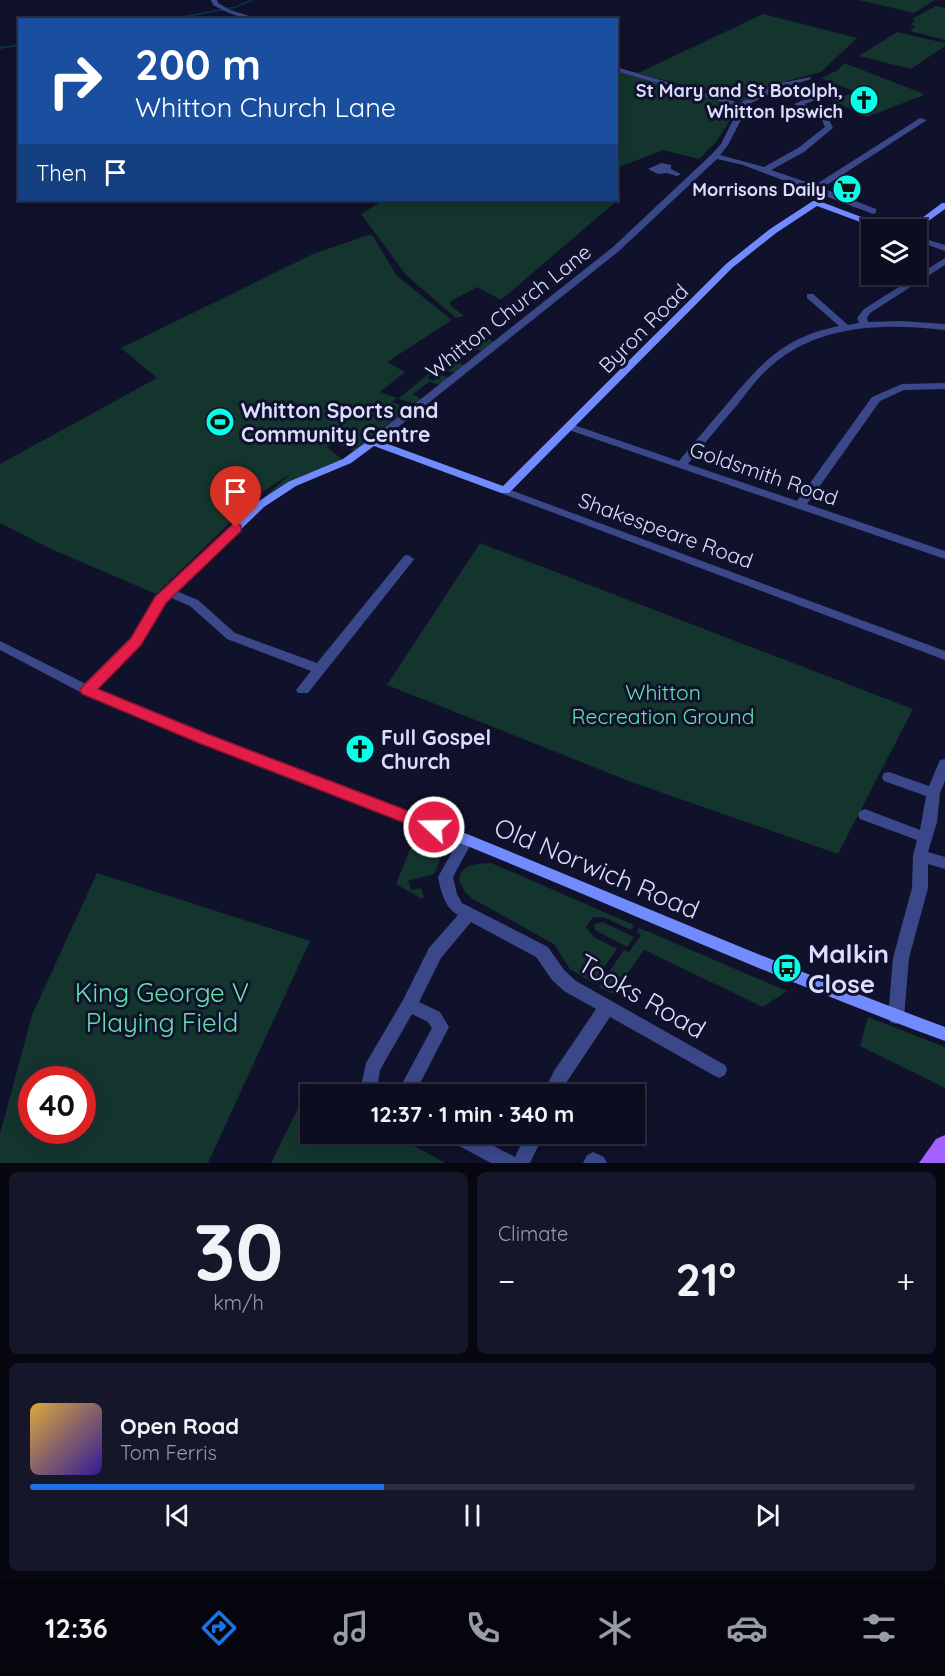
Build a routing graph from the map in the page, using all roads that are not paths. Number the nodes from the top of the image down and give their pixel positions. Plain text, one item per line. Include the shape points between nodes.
1 (214, 0) edge
2 (253, 18) edge
3 (618, 70) edge
4 (809, 78) dead end
5 (820, 96) dead end
6 (741, 105) junction
7 (923, 120) dead end
8 (715, 156) junction
9 (667, 170) dead end
10 (765, 170) junction
11 (677, 174) dead end
12 (816, 188) junction
13 (826, 196) junction
14 (816, 203) junction
15 (945, 205) edge
16 (873, 211) dead end
17 (861, 219) edge
18 (925, 219) edge
19 (927, 242) edge
20 (945, 248) edge
21 (945, 261) edge
22 (810, 296) dead end
23 (864, 325) junction
24 (945, 327) edge
25 (846, 328) junction
26 (945, 386) edge
27 (570, 427) junction
28 (373, 442) junction
29 (681, 465) junction
30 (506, 491) junction
31 (800, 505) junction
32 (945, 555) edge
33 (408, 559) dead end
34 (169, 592) junction
35 (0, 645) edge
36 (945, 656) edge
37 (320, 669) junction
38 (87, 690) junction
39 (303, 690) dead end
40 (945, 764) edge
41 (889, 777) dead end
42 (933, 793) junction
43 (865, 815) dead end
44 (924, 837) junction
45 (466, 840) junction
46 (920, 856) junction
47 (945, 863) edge
48 (468, 914) junction
49 (409, 1005) junction
50 (607, 1006) junction
51 (896, 1017) junction
52 (945, 1034) edge
53 (719, 1070) dead end
54 (369, 1084) edge
55 (411, 1084) edge
56 (556, 1084) edge
57 (472, 1144) edge
58 (530, 1144) edge
59 (945, 1148) edge
60 (509, 1163) edge
61 (521, 1163) edge
62 (592, 1163) edge
63 (598, 1163) edge
64 (932, 1163) edge

1 - 2 street via 228,11
3 - 6 street
4 - 6 street via 779,86
5 - 10 street via 798,104 824,117 829,128 801,150
6 - 8 street, Whitton Church Lane via 727,140
7 - 12 street
8 - 10 street
8 - 28 street, Whitton Church Lane via 582,279
9 - 11 street
10 - 12 street
12 - 13 street
13 - 14 street
13 - 16 street
14 - 17 street
14 - 27 street, Byron Road via 729,266
15 - 18 street
19 - 20 street
21 - 23 street via 867,310 862,318
22 - 25 street
23 - 24 street
23 - 25 street
25 - 29 street via 807,339 774,358
26 - 31 street via 902,387 876,399
27 - 29 street, Goldsmith Road
27 - 30 street, Byron Road
28 - 30 street, Shakespeare Road
28 - 34 street, Whitton Church Lane via 347,460 268,499
29 - 31 street, Goldsmith Road
30 - 36 street, Shakespeare Road
31 - 32 street, Goldsmith Road
33 - 37 street
34 - 37 street via 194,603 231,636
34 - 38 street, Whitton Church Lane via 155,606 136,642
35 - 38 street, Old Norwich Road
37 - 39 street
38 - 45 street, Old Norwich Road
40 - 42 street
41 - 42 street
42 - 44 street
43 - 44 street
44 - 46 street
45 - 48 street, Tooks Road via 445,877 453,902
45 - 51 street, Old Norwich Road
46 - 47 street
46 - 51 street via 920,888 901,958
48 - 49 street via 435,952
48 - 50 street, Tooks Road via 542,952 562,981
49 - 54 street via 370,1072
49 - 55 street via 434,1017 441,1027
50 - 53 street, Tooks Road
50 - 56 street
51 - 52 street, Old Norwich Road
57 - 60 street
58 - 61 street
59 - 64 main road
62 - 63 street

